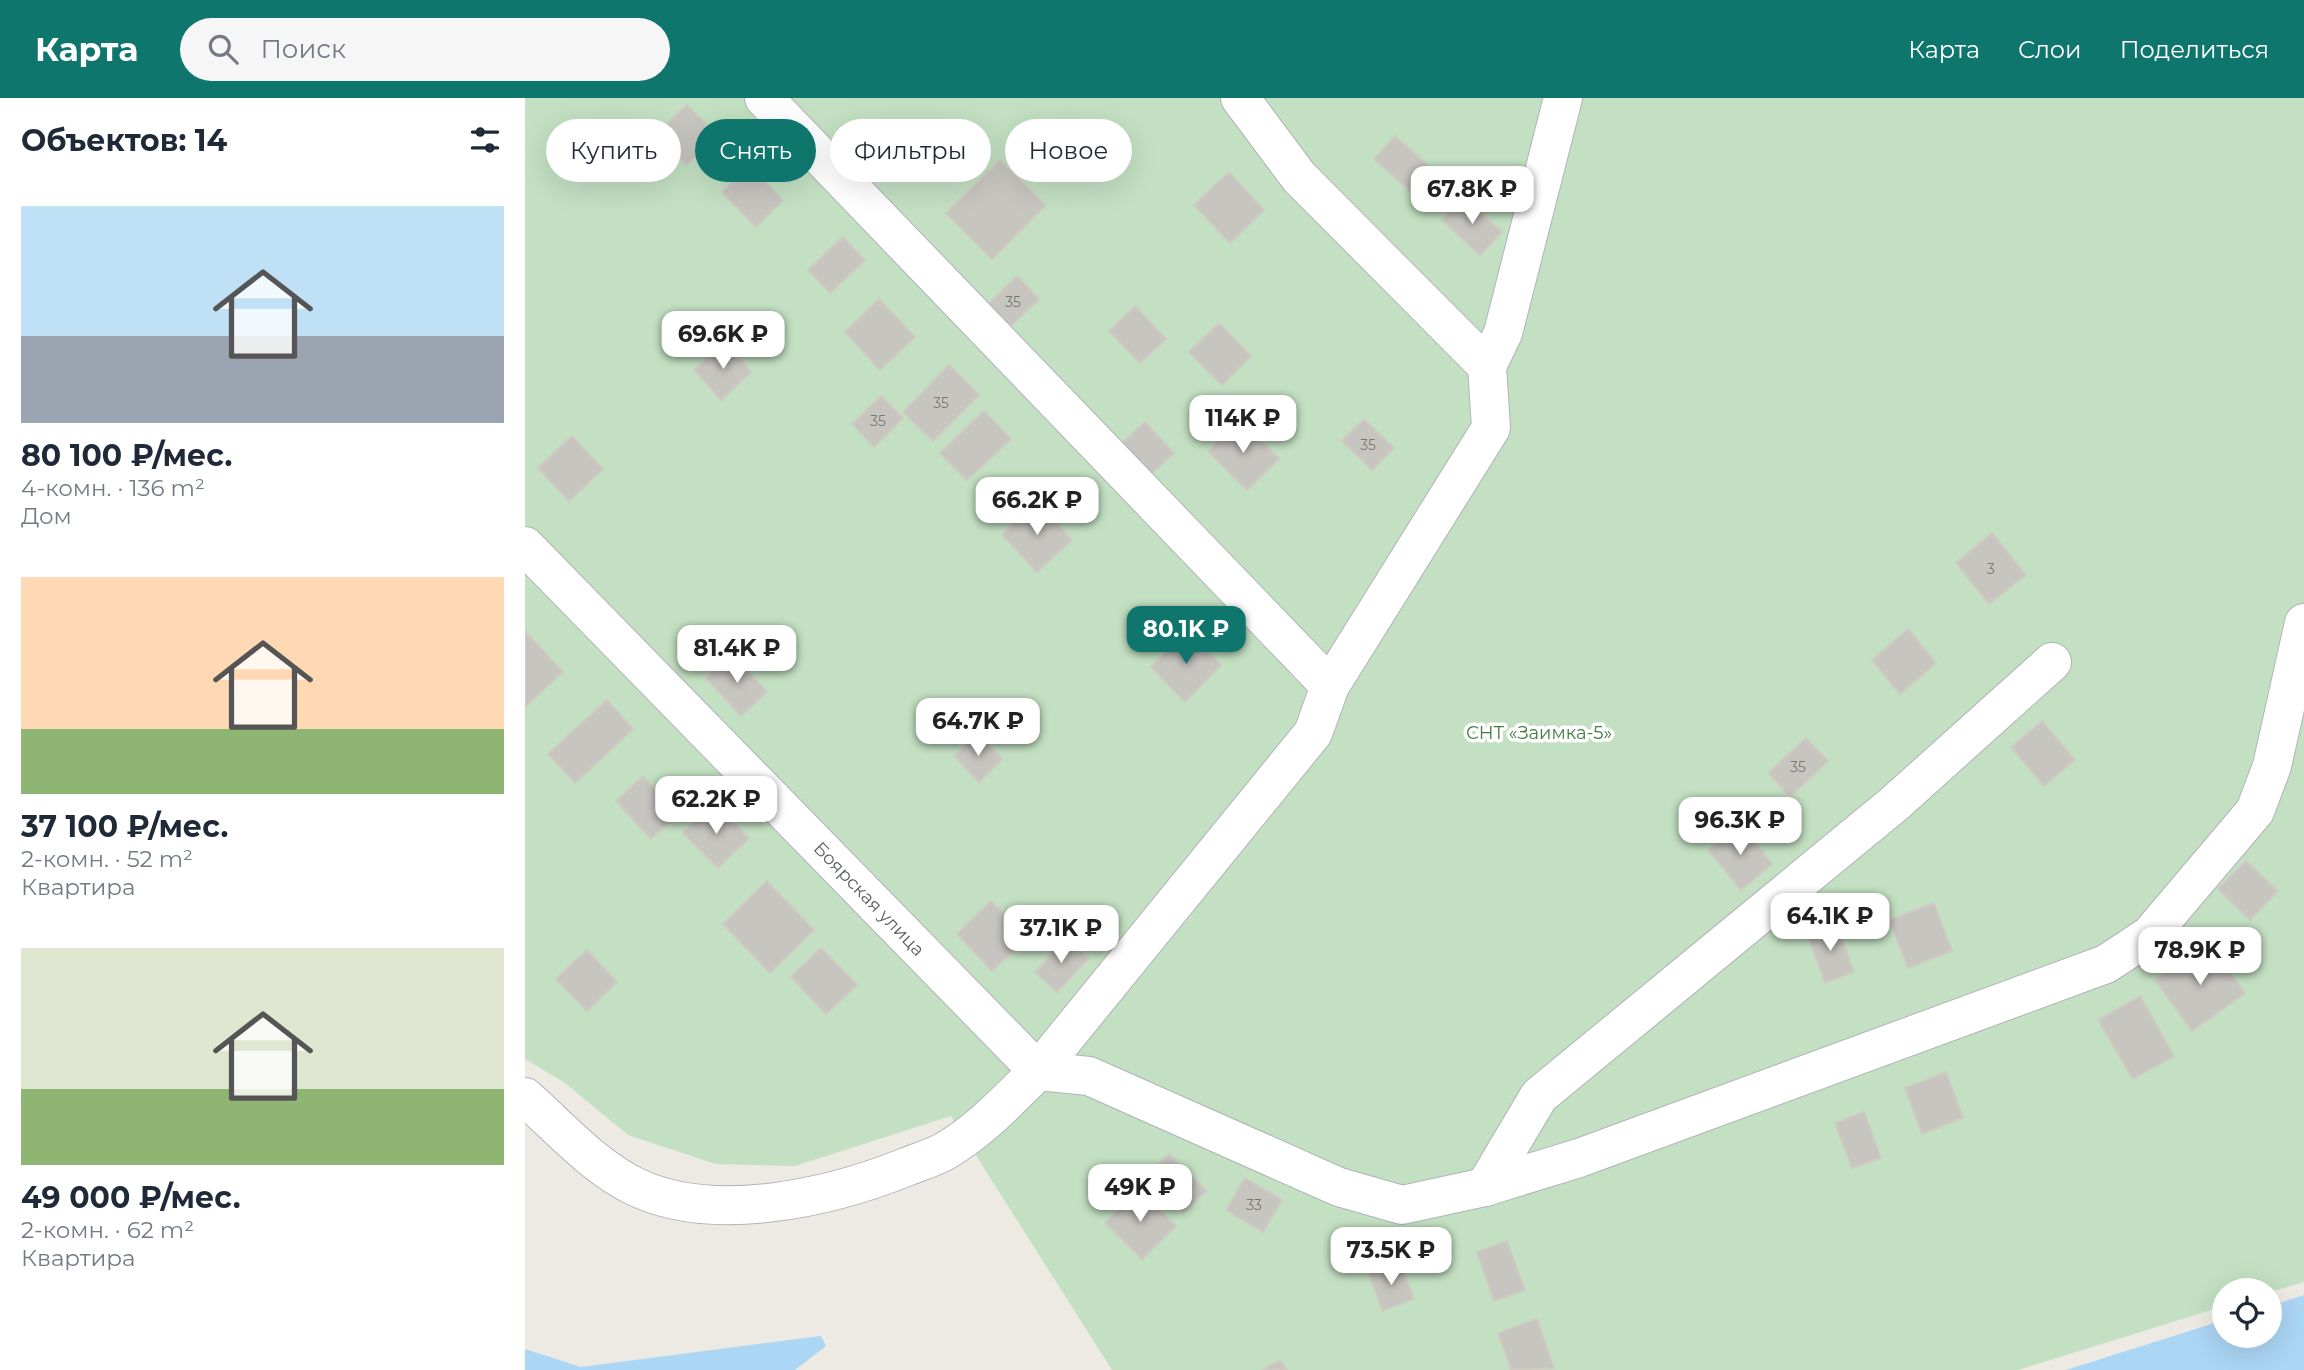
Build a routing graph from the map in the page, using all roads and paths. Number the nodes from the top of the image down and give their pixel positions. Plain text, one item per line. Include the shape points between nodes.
1 (764, 98) edge
2 (1240, 98) edge
3 (1563, 98) edge
4 (1487, 366) junction
5 (525, 546) edge
6 (2304, 623) edge
7 (2052, 662) dead end
8 (1330, 686) junction
9 (1038, 1071) junction
10 (525, 1097) edge
11 (1485, 1187) junction

1 - 8 lane
2 - 4 lane via 1299,177
3 - 4 lane via 1503,332
4 - 8 lane via 1492,428
5 - 9 lane, Боярская улица
6 - 11 lane via 2272,766 2255,811 2150,935 2106,964 1579,1158
7 - 11 lane via 1894,804 1539,1096
8 - 9 lane via 1313,733
9 - 10 lane via 989,1119 945,1151 815,1196 724,1206 684,1203 638,1188 611,1173
9 - 11 lane via 1089,1076 1339,1187 1402,1205

